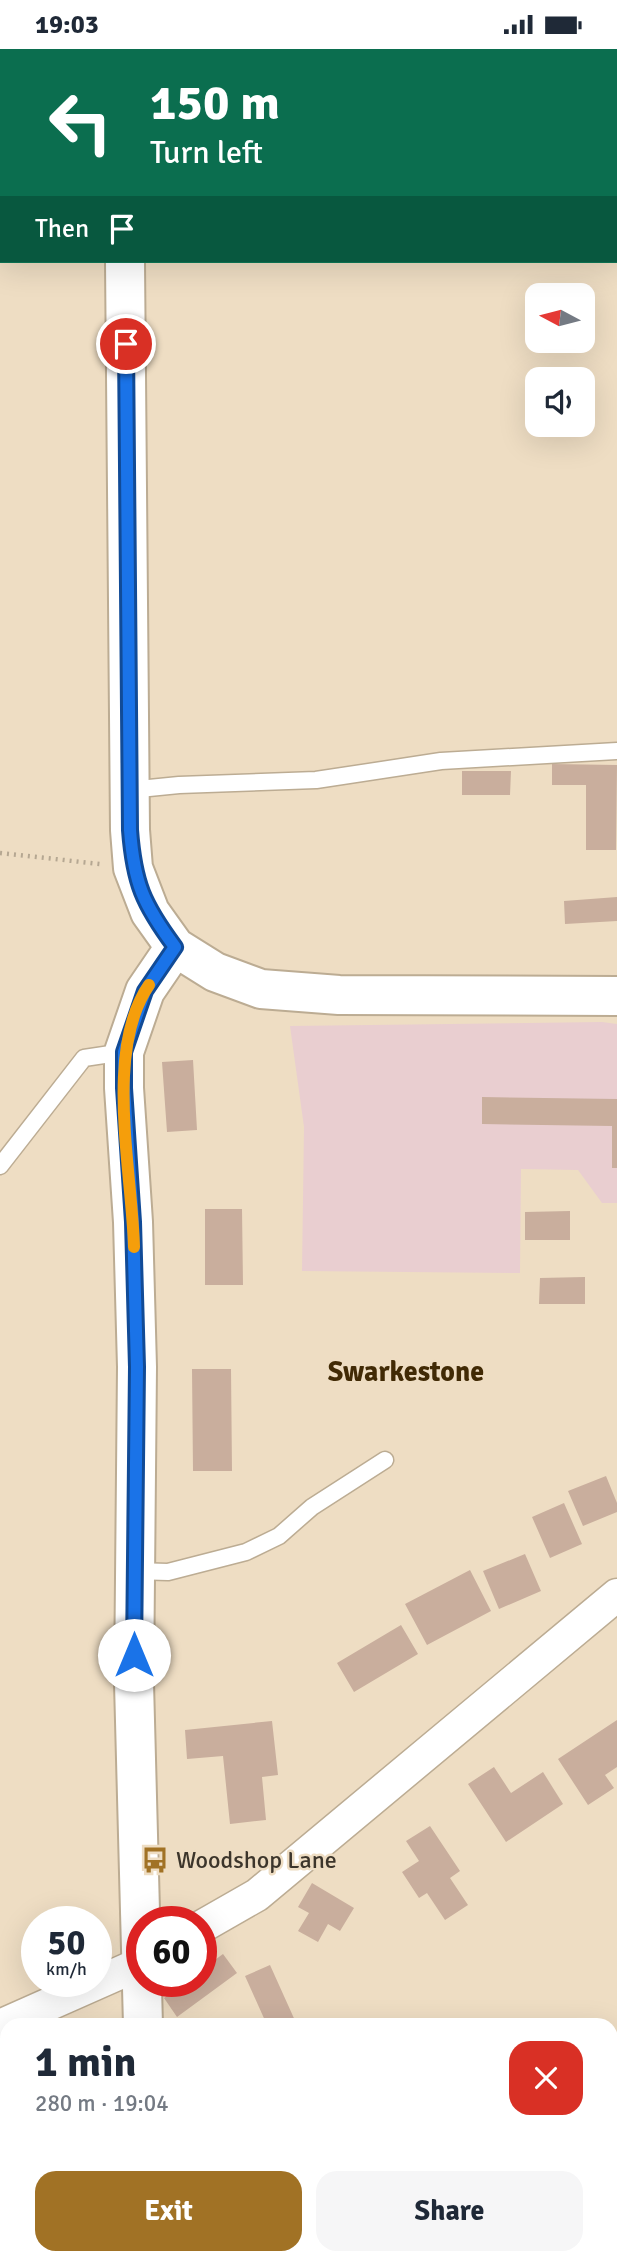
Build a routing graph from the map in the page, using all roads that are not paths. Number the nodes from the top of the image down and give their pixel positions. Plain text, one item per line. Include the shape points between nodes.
1 (125, 263) edge
2 (617, 751) edge
3 (129, 790) junction
4 (175, 947) junction
5 (617, 996) edge
6 (124, 1052) junction
7 (0, 1166) edge
8 (385, 1460) dead end
9 (134, 1571) junction
10 (611, 1612) edge
11 (139, 1906) edge
12 (217, 1918) edge
13 (126, 1971) edge
14 (142, 1997) edge
15 (18, 2018) edge
16 (143, 2018) edge

1 - 3 main road
2 - 3 lane via 441,761 316,780
3 - 4 main road via 133,868 149,912
4 - 5 main road via 215,972 261,989 339,995
4 - 6 main road via 145,991
6 - 7 lane via 84,1058
6 - 9 main road via 137,1367
8 - 9 lane via 312,1507 279,1536 246,1552 168,1572
9 - 11 main road
10 - 12 street via 257,1895
13 - 15 street
14 - 16 main road

